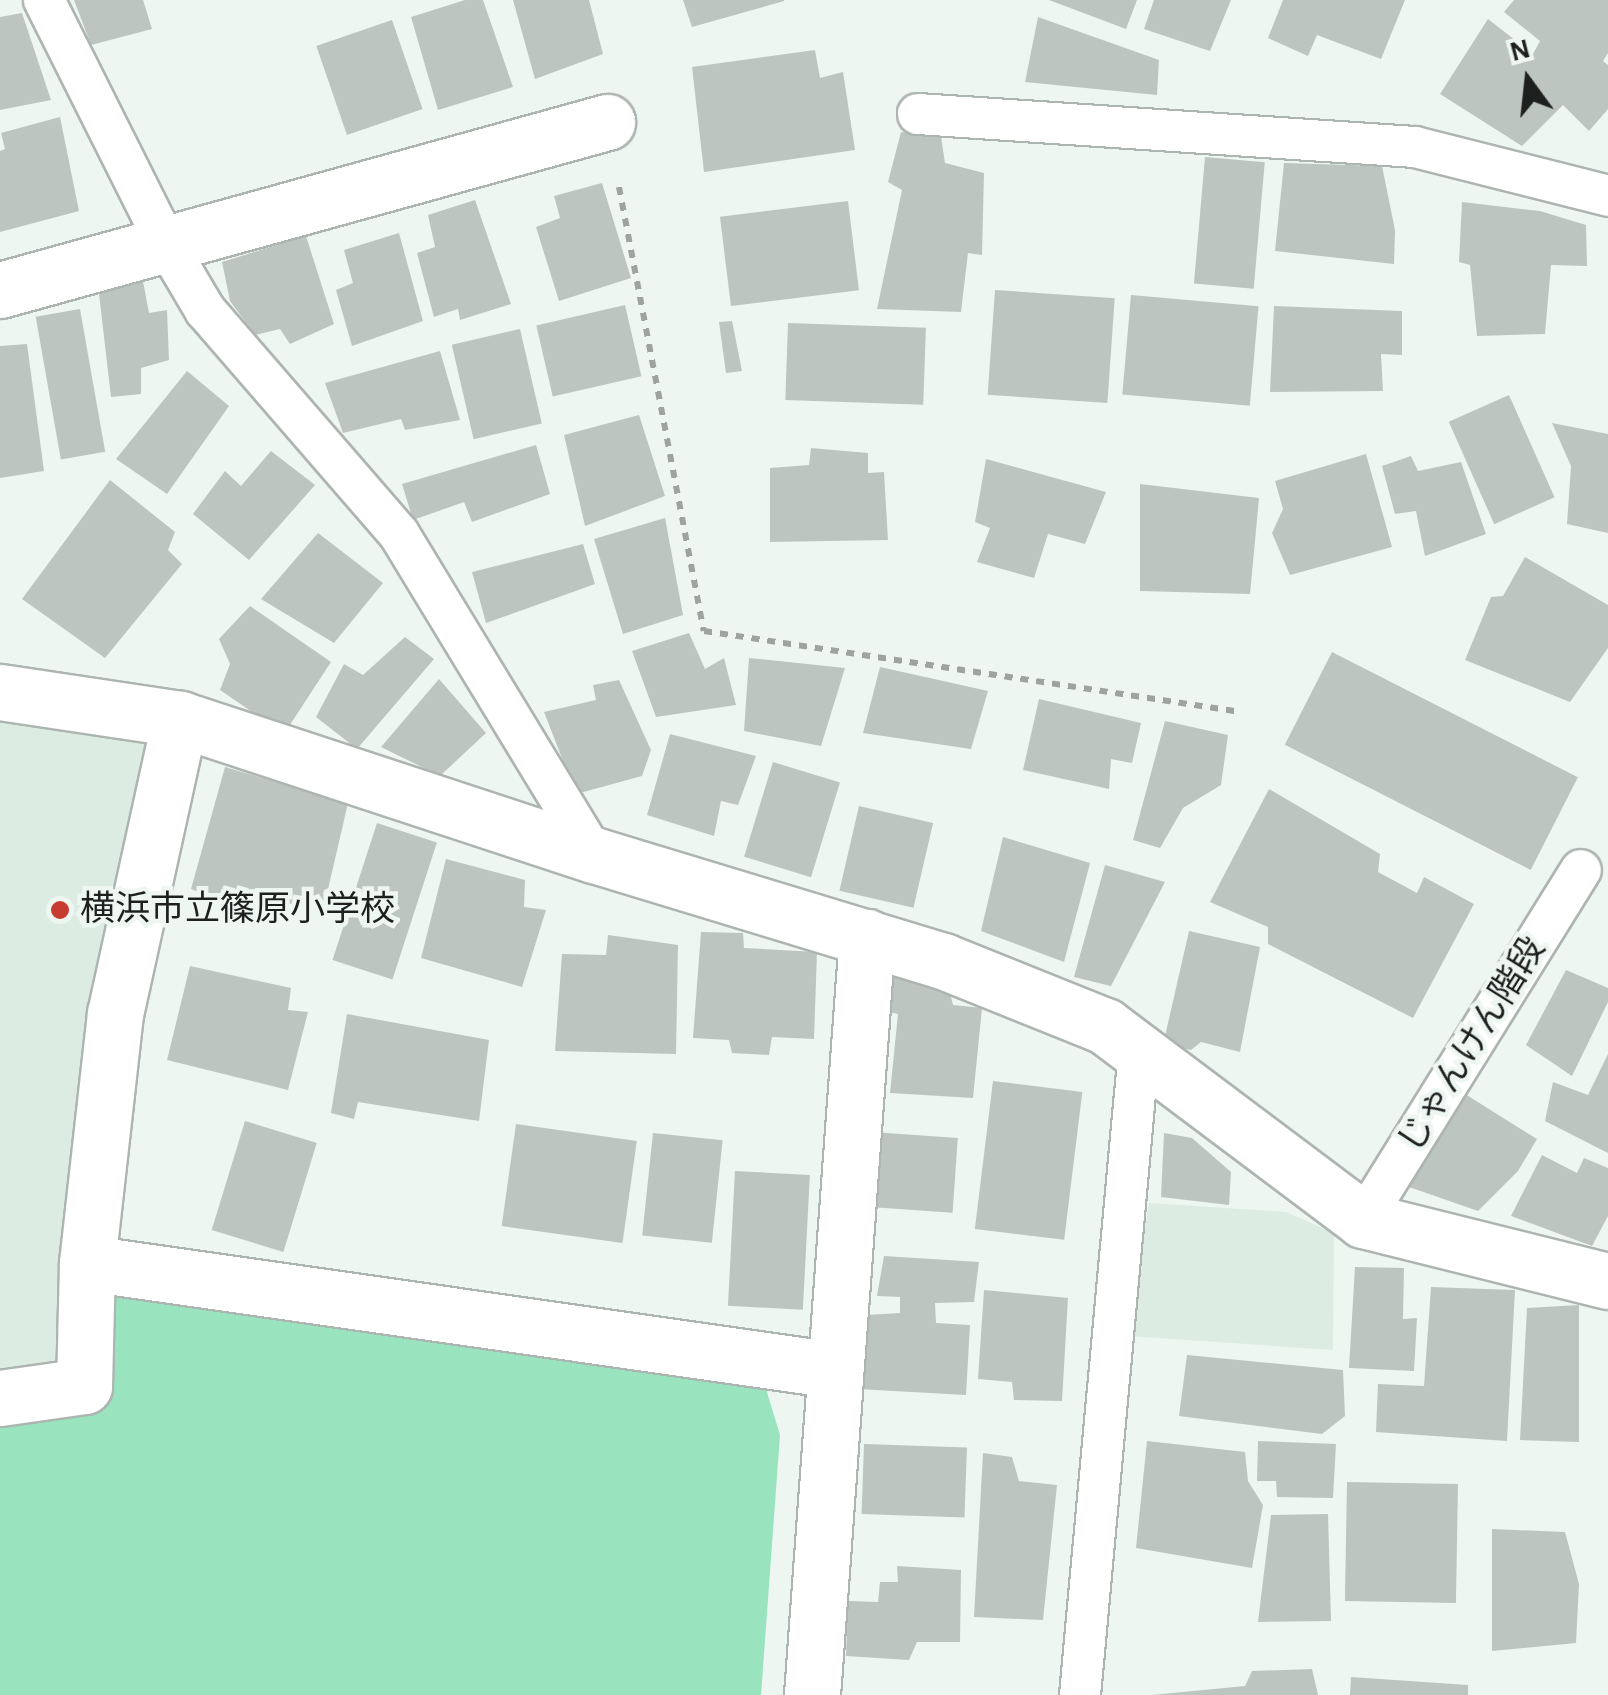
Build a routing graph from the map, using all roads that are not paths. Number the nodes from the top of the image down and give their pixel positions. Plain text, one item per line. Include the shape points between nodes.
1 (44, 0) edge
2 (918, 114) dead end
3 (607, 122) road end
4 (1608, 196) edge
5 (166, 244) junction
6 (0, 290) edge
7 (0, 692) edge
8 (180, 720) junction
9 (594, 855) junction
10 (1581, 870) dead end
11 (867, 936) junction
12 (1139, 1052) junction
13 (1362, 1220) junction
14 (87, 1263) junction
15 (1608, 1282) edge
16 (835, 1370) junction
17 (0, 1398) edge
18 (812, 1695) edge
19 (1080, 1695) edge

1 - 5 lane
2 - 4 lane via 1414,147
3 - 5 street
5 - 6 street
5 - 9 lane via 205,310 398,534
7 - 8 street
8 - 9 street
8 - 14 street via 116,1014
9 - 11 street
10 - 13 lane, じゃんけん階段
11 - 12 street via 1105,1026
11 - 16 street
12 - 13 street
12 - 19 lane
13 - 15 street
14 - 16 street
14 - 17 street via 84,1386
16 - 18 street

